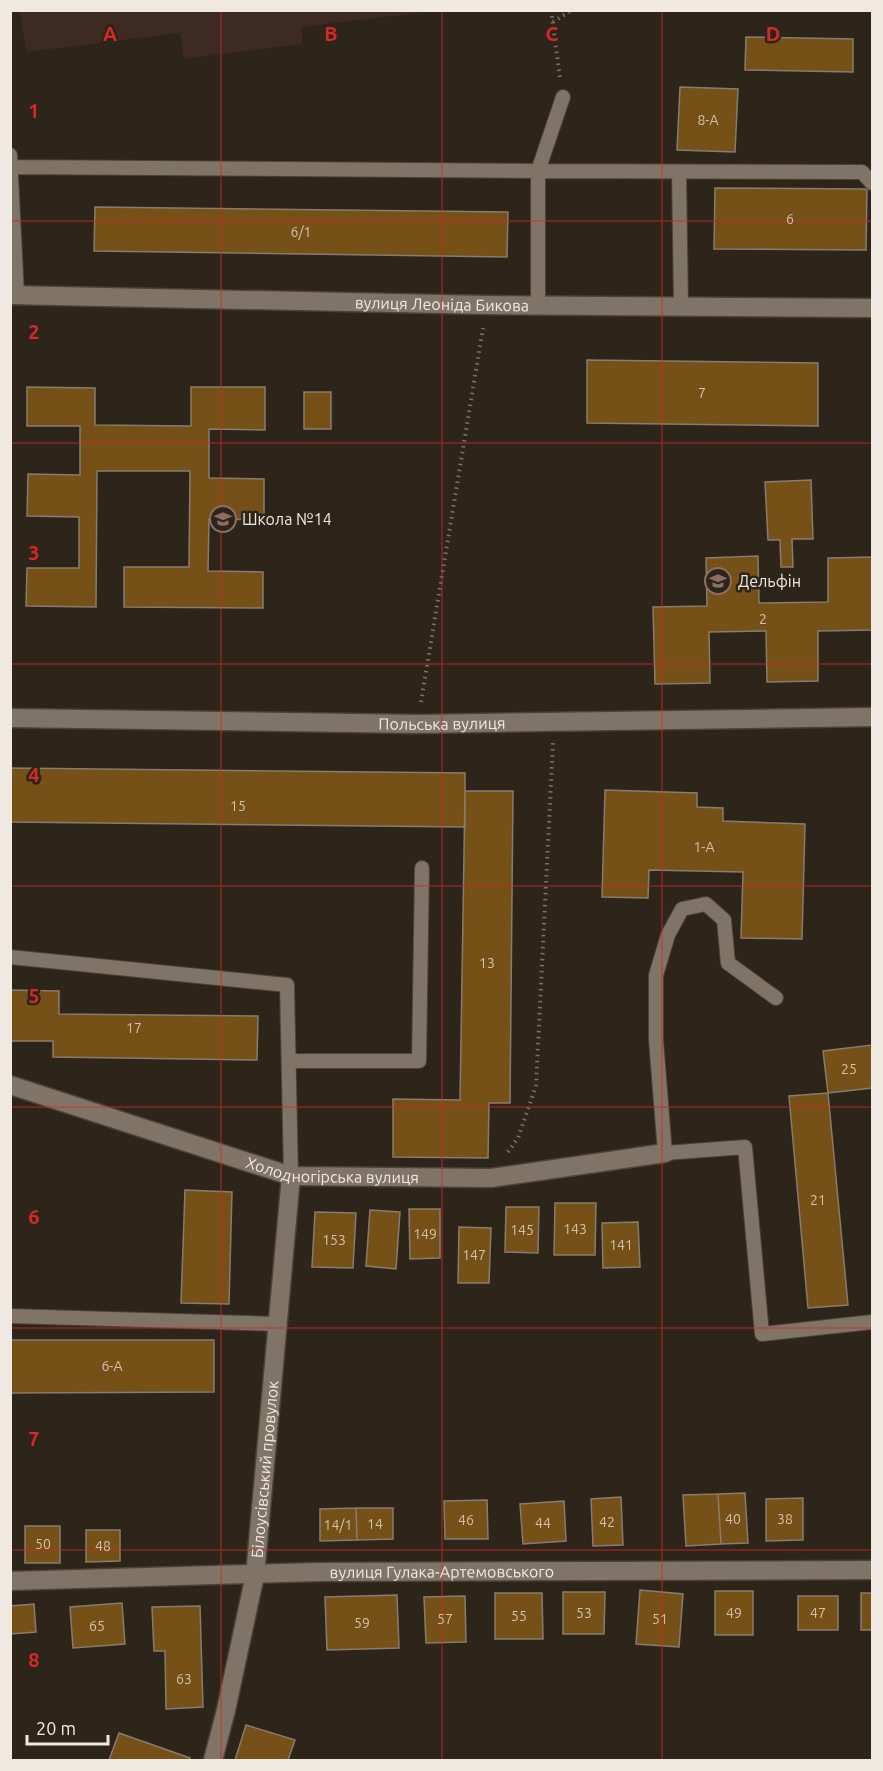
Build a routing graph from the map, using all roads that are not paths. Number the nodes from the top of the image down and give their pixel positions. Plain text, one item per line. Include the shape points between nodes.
1 (563, 96) road end
2 (11, 161) edge
3 (538, 171) junction
4 (679, 172) junction
5 (873, 183) edge
6 (14, 295) edge
7 (538, 306) junction
8 (681, 307) junction
9 (873, 308) edge
10 (873, 717) edge
11 (10, 718) edge
12 (422, 868) dead end
13 (10, 957) edge
14 (776, 998) dead end
15 (289, 1062) junction
16 (10, 1085) edge
17 (665, 1153) junction
18 (291, 1176) junction
19 (10, 1316) edge
20 (873, 1322) edge
21 (278, 1324) junction
22 (873, 1570) edge
23 (255, 1575) junction
24 (10, 1581) edge
25 (213, 1761) edge

1 - 3 lane
2 - 3 lane
2 - 6 lane
3 - 4 lane
3 - 7 lane
4 - 5 lane via 862,172
4 - 8 lane
6 - 7 street, вулиця Леоніда Бикова
7 - 8 street, вулиця Леоніда Бикова
8 - 9 street, вулиця Леоніда Бикова
10 - 11 street, Польська вулиця via 418,724
12 - 15 lane via 419,1061
13 - 15 lane via 287,985
14 - 17 lane via 728,963 724,920 706,904 682,909 668,936 656,975 656,1040
15 - 18 lane
16 - 18 street, Холодногірська вулиця
17 - 18 street, Холодногірська вулиця via 491,1178
17 - 20 lane via 746,1147 762,1334
18 - 21 street, Білоусівський провулок
19 - 21 lane
21 - 23 street, Білоусівський провулок
22 - 23 street, вулиця Гулака-Артемовського
23 - 24 street, вулиця Гулака-Артемовського
23 - 25 street, Білоусівський провулок

